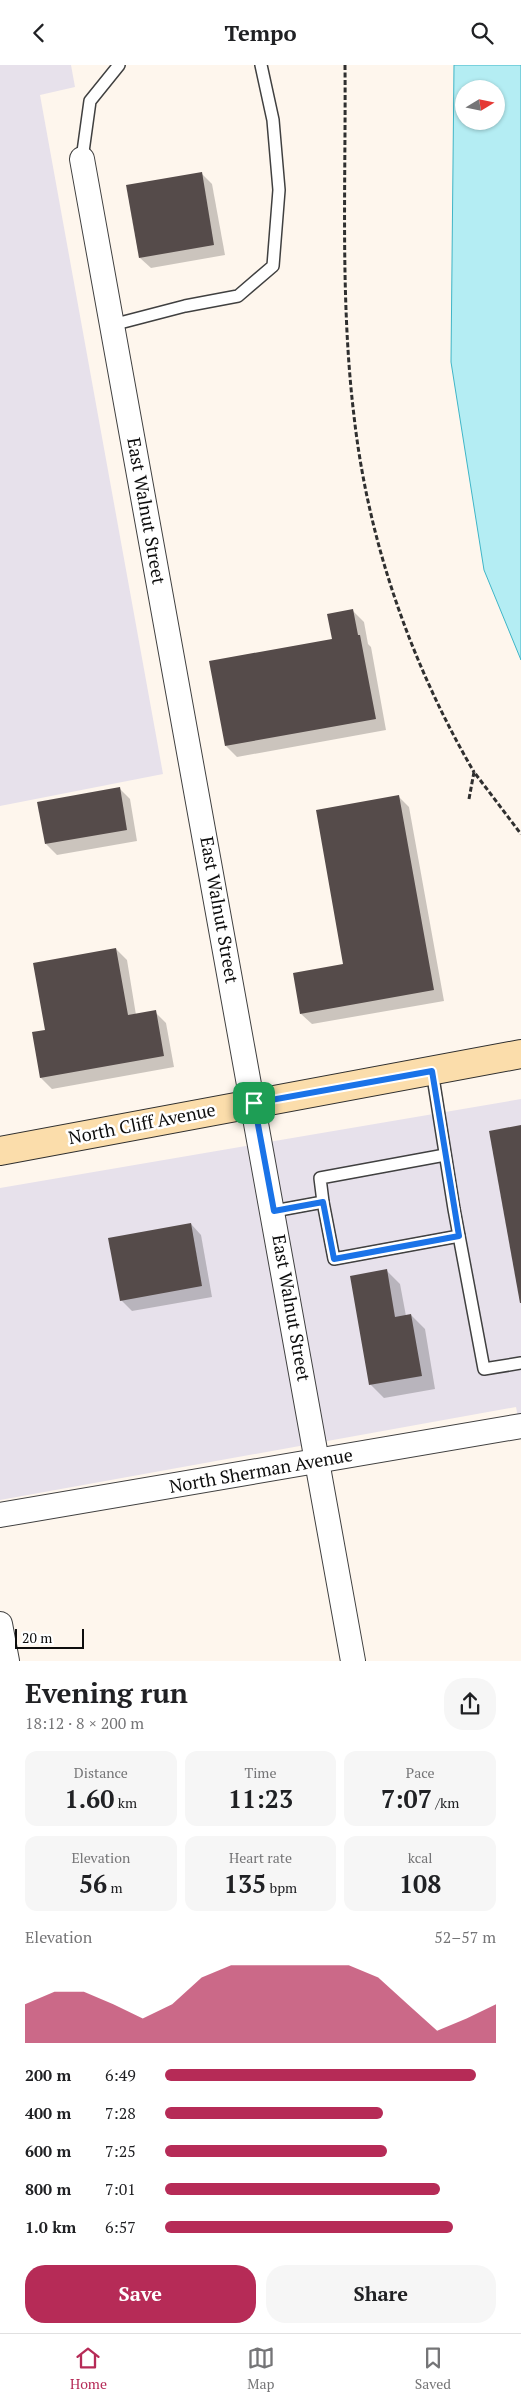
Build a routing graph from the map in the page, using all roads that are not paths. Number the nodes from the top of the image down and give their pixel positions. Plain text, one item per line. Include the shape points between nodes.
1 (119, 65) edge
2 (261, 65) edge
3 (82, 159) joint
4 (112, 325) junction
5 (521, 1054) edge
6 (432, 1071) junction
7 (254, 1103) junction
8 (0, 1151) edge
9 (445, 1155) junction
10 (323, 1202) junction
11 (274, 1211) junction
12 (459, 1236) junction
13 (521, 1363) edge
14 (521, 1426) edge
15 (319, 1461) junction
16 (0, 1515) edge
17 (0, 1624) edge
18 (7, 1661) edge
19 (354, 1661) edge

1 - 3 lane via 90,101
2 - 4 lane via 273,120 279,190 273,266 238,296
3 - 4 street, East Walnut Street
4 - 7 street, East Walnut Street
5 - 6 main road, North Cliff Avenue
6 - 7 main road, North Cliff Avenue
6 - 9 lane
7 - 8 main road, North Cliff Avenue
7 - 11 street, East Walnut Street
9 - 10 lane via 320,1178
9 - 12 lane
10 - 11 lane
10 - 12 lane via 334,1259
11 - 15 street, East Walnut Street
12 - 13 lane via 484,1369
14 - 15 street, North Sherman Avenue
15 - 16 street, North Sherman Avenue
15 - 19 street, East Walnut Street
17 - 18 street

